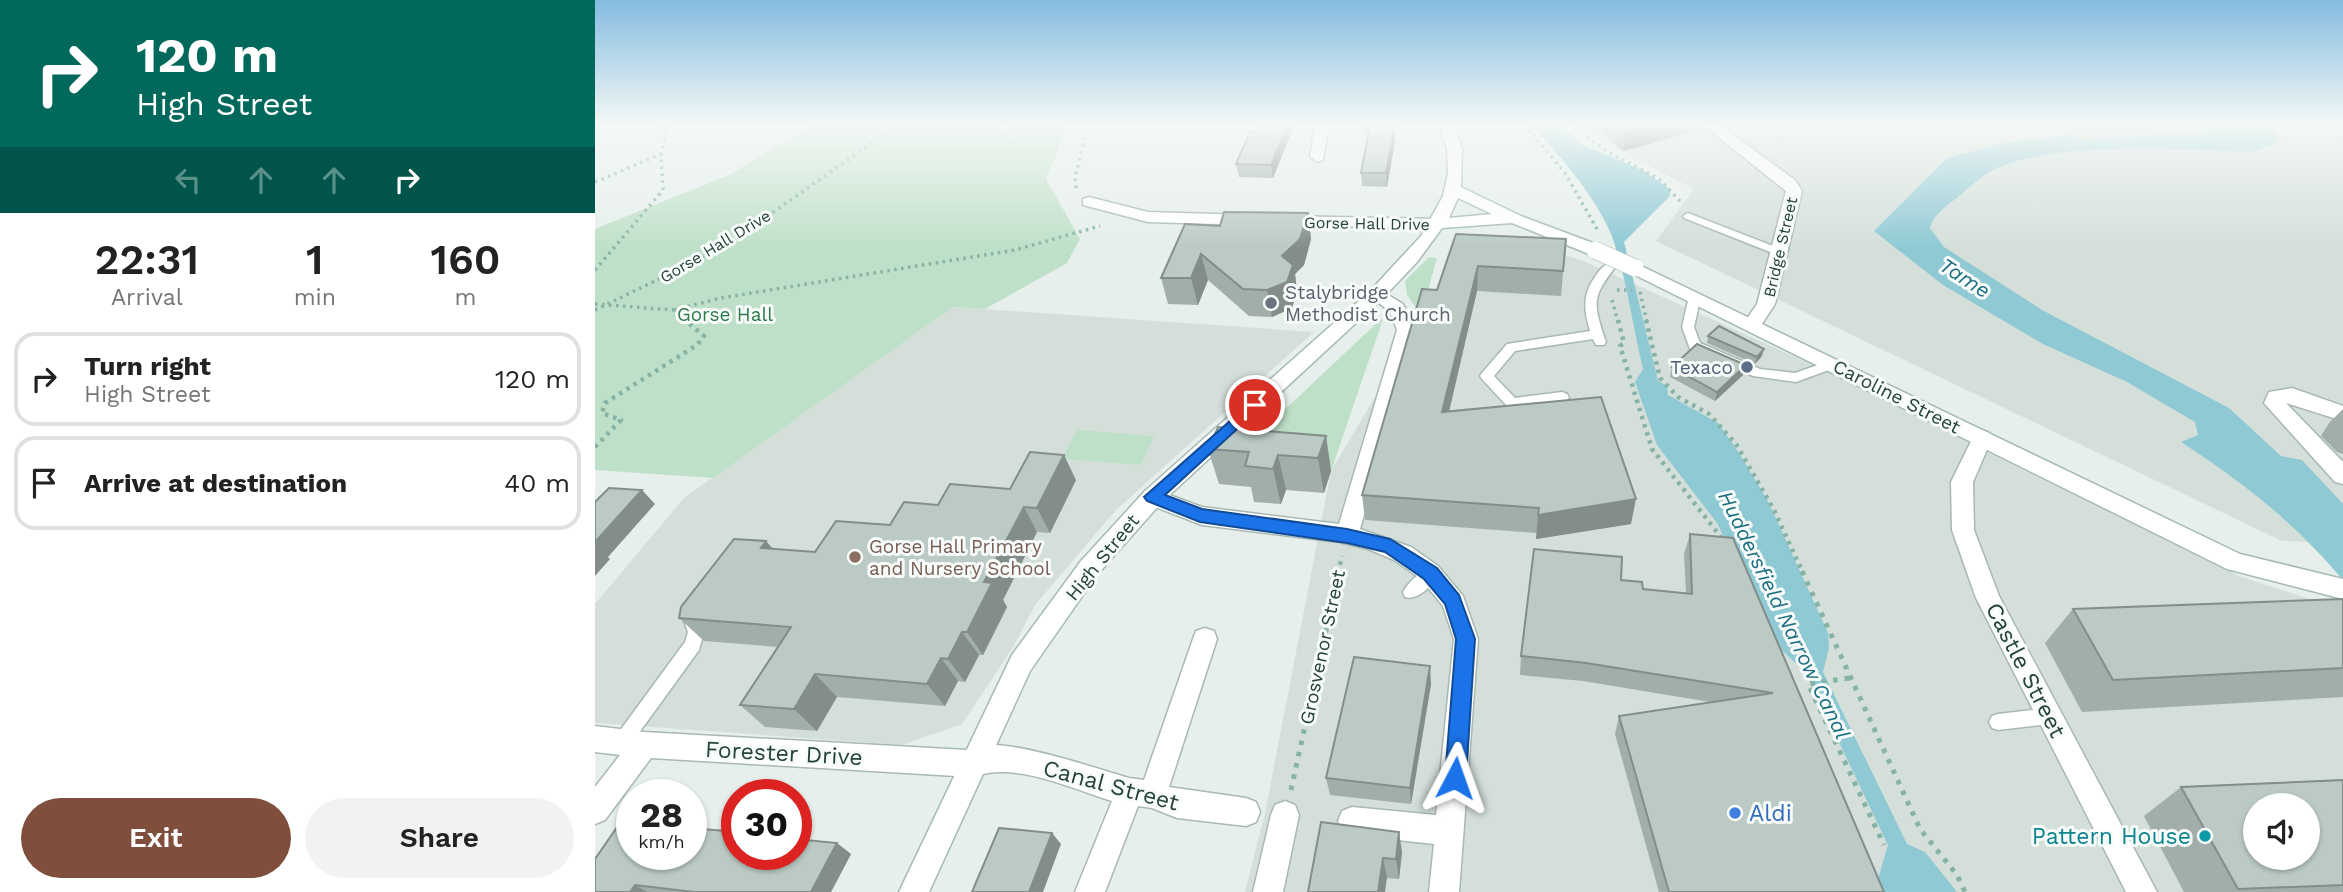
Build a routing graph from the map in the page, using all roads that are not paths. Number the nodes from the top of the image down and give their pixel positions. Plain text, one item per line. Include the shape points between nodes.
1 (1455, 166) edge
2 (1765, 166) edge
3 (1454, 190) junction
4 (1090, 202) road end
5 (1125, 214) junction
6 (1688, 216) road end
7 (1515, 219) junction
8 (1440, 224) junction
9 (1100, 226) road end
10 (1779, 252) junction
11 (1611, 265) dead end
12 (1377, 294) junction
13 (1695, 296) junction
14 (1753, 323) junction
15 (1832, 364) junction
16 (1562, 397) dead end
17 (2343, 414) edge
18 (1982, 438) junction
19 (2343, 476) edge
20 (1153, 497) junction
21 (1347, 536) junction
22 (1431, 574) junction
23 (2341, 589) edge
24 (1411, 592) dead end
25 (696, 606) edge
26 (1205, 639) dead end
27 (2050, 716) junction
28 (1997, 722) dead end
29 (595, 739) edge
30 (633, 744) junction
31 (974, 761) junction
32 (1141, 793) junction
33 (595, 810) edge
34 (1246, 812) dead end
35 (1285, 815) road end
36 (1352, 821) dead end
37 (1451, 831) junction
38 (914, 892) edge
39 (1090, 892) edge
40 (1268, 892) edge
41 (1444, 892) edge
42 (2142, 892) edge

1 - 3 street
2 - 10 street, Bridge Street via 1794,191
3 - 7 street, Caroline Street
3 - 8 street, High Street
4 - 5 street, Gorse Hall Drive
5 - 8 street, Gorse Hall Drive
5 - 9 street
6 - 10 lane
7 - 8 street, Gorse Hall Drive
7 - 13 street, Caroline Street, bridge
8 - 12 street, High Street
10 - 14 street, Bridge Street via 1766,304
11 - 16 lane via 1589,291 1599,338 1511,347 1487,376 1512,403
12 - 20 street, High Street
12 - 21 street via 1397,306 1406,330
13 - 14 street, Caroline Street
13 - 15 lane via 1688,327 1694,346 1770,375 1796,378
14 - 15 street, Caroline Street
15 - 18 street, Caroline Street
17 - 19 street via 2292,395 2276,397 2274,403
18 - 23 street, Caroline Street via 2235,562
18 - 27 street, Castle Street via 1962,482 1963,530 1988,598
20 - 21 street via 1200,515
20 - 31 street, High Street via 1089,568 1021,663
21 - 22 street via 1390,546
22 - 24 lane
22 - 37 street via 1453,600 1466,639
25 - 30 lane via 691,614 696,632 692,645
26 - 32 street
27 - 28 lane
27 - 42 street, Castle Street
29 - 30 street, Forester Drive
30 - 31 street, Forester Drive
30 - 33 street
31 - 32 street, Canal Street via 1019,760
31 - 38 street, High Street
32 - 34 street, Canal Street via 1177,804
32 - 39 street
35 - 40 street
36 - 37 street
37 - 41 street

